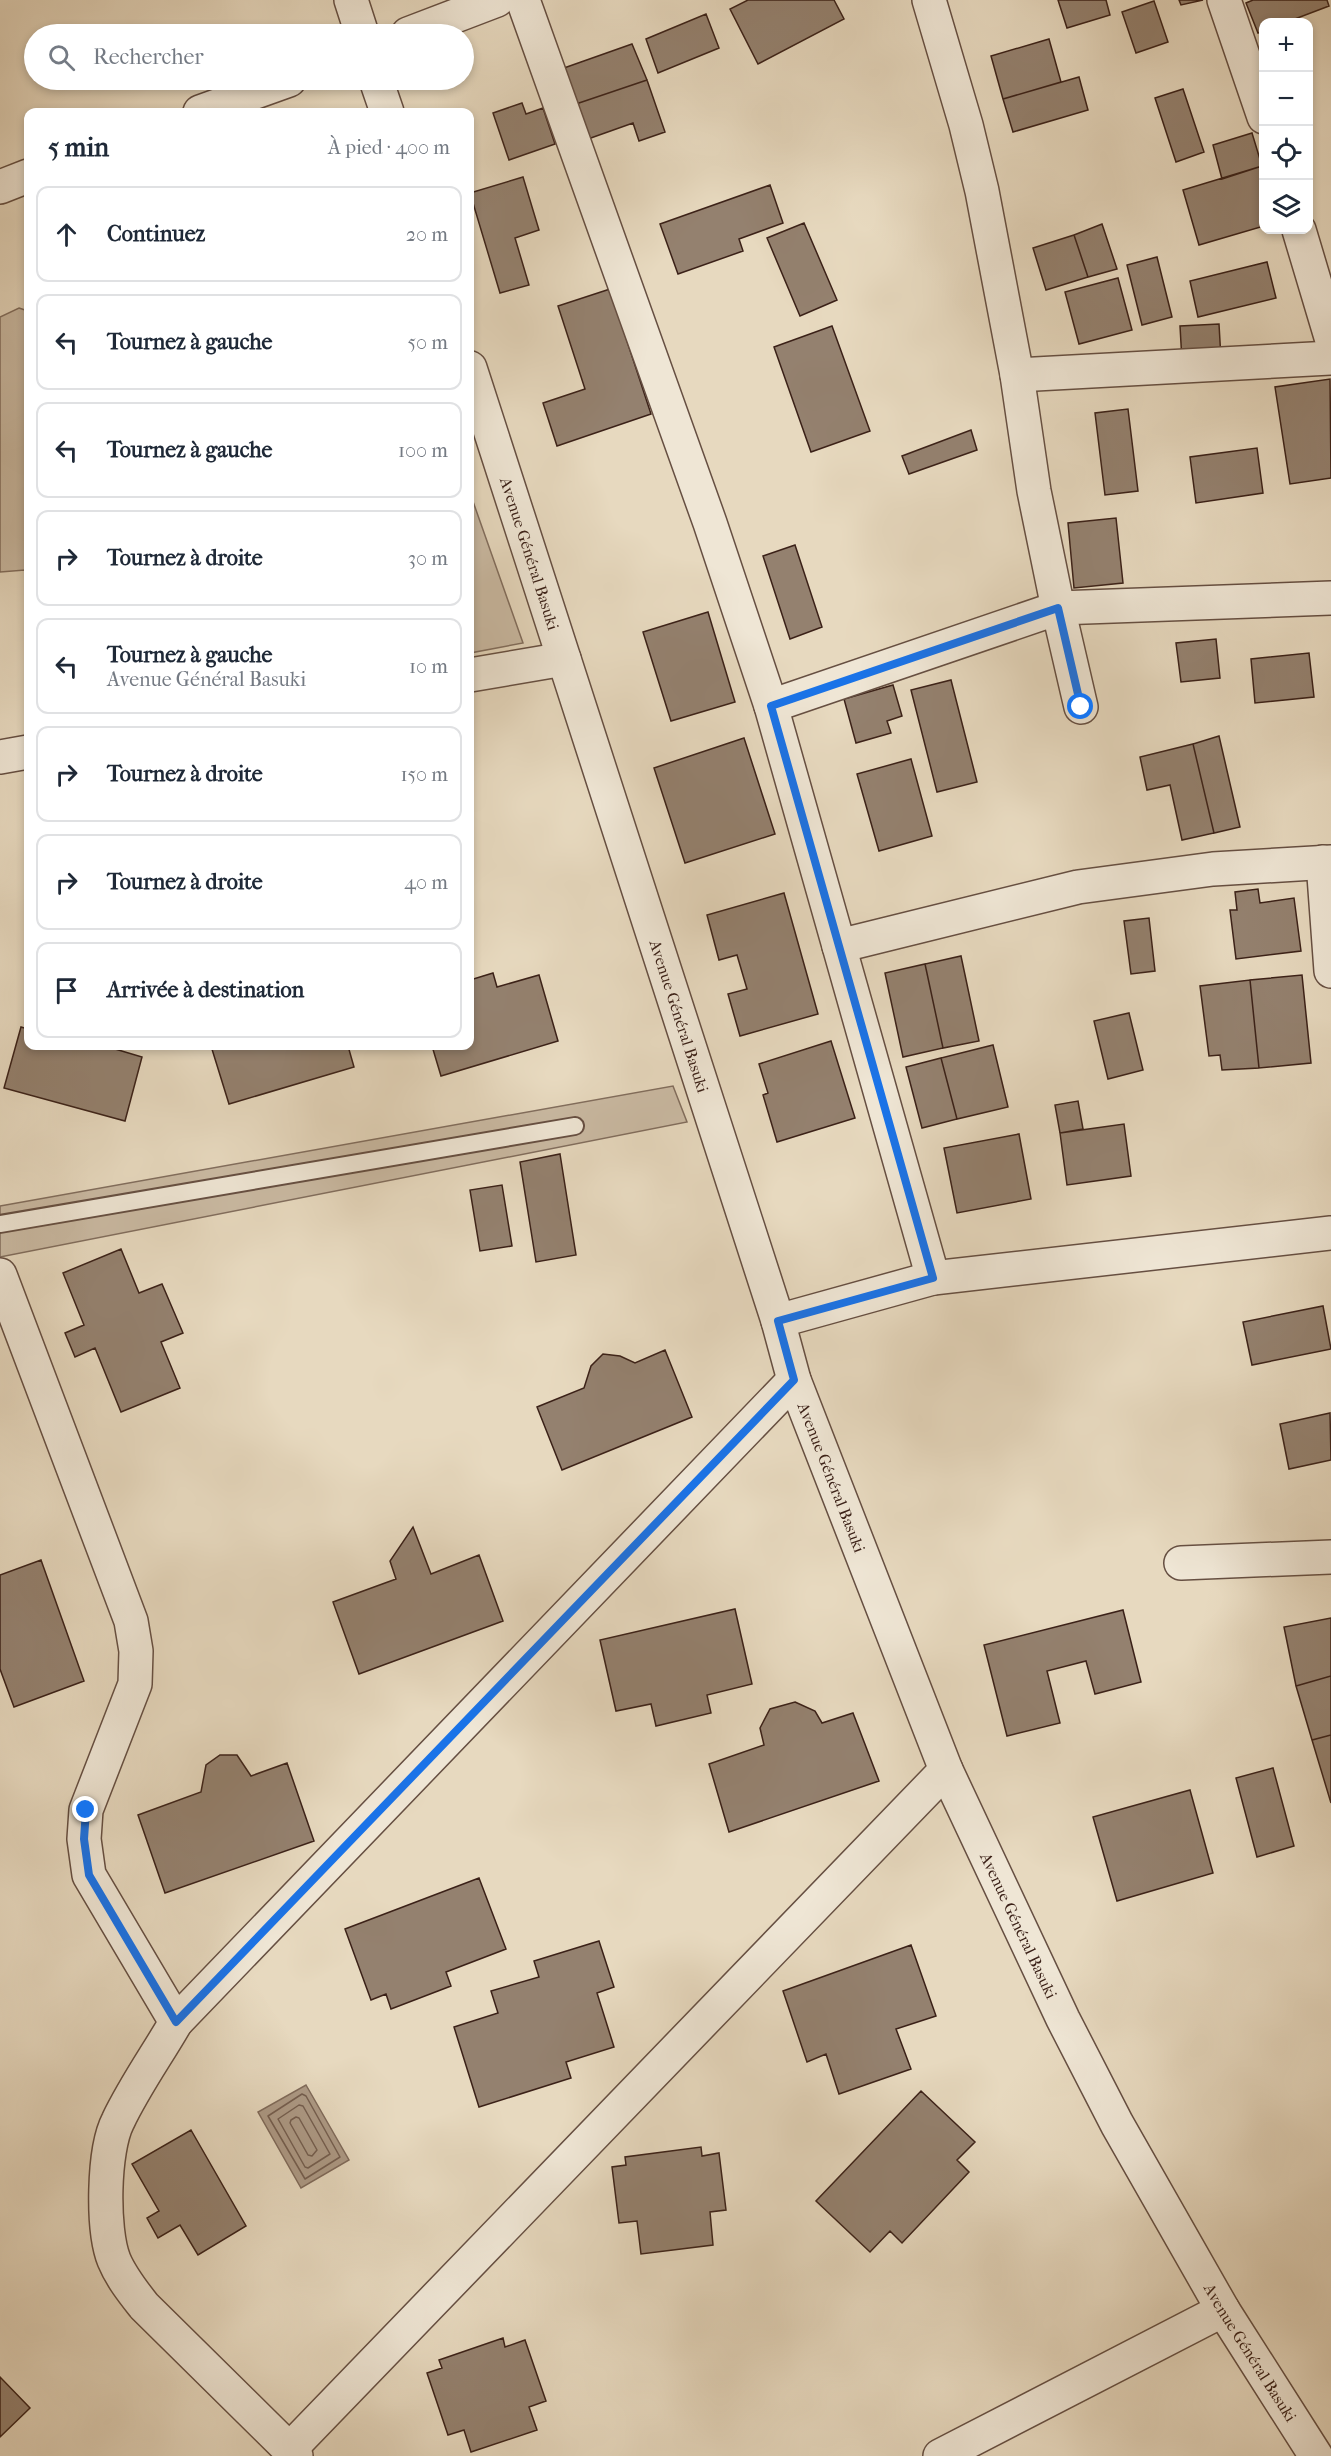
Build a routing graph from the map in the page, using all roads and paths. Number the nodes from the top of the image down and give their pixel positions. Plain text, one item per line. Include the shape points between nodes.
1 (351, 0) edge
2 (497, 0) edge
3 (523, 0) edge
4 (929, 0) edge
5 (1224, 0) edge
6 (359, 24) edge
7 (434, 24) edge
8 (261, 90) edge
9 (379, 90) edge
10 (1259, 105) edge
11 (211, 108) edge
12 (386, 108) edge
13 (24, 178) edge
14 (0, 187) edge
15 (1300, 234) edge
16 (1331, 337) edge
17 (1331, 358) edge
18 (1017, 375) junction
19 (474, 380) edge
20 (1331, 598) edge
21 (1058, 608) junction
22 (564, 658) junction
23 (474, 674) edge
24 (771, 706) junction
25 (1081, 707) dead end
26 (24, 753) edge
27 (0, 757) edge
28 (1327, 862) edge
29 (839, 946) junction
30 (1331, 971) edge
31 (575, 1126) dead end
32 (0, 1224) edge
33 (1331, 1233) edge
34 (0, 1275) edge
35 (933, 1278) junction
36 (778, 1321) junction
37 (794, 1380) junction
38 (1331, 1557) edge
39 (1181, 1563) dead end
40 (946, 1770) junction
41 (176, 2022) junction
42 (1223, 2310) junction
43 (294, 2452) edge
44 (940, 2456) edge
45 (1316, 2456) edge

1 - 6 street
2 - 7 street
3 - 24 street via 710,523
4 - 18 street via 982,191
5 - 10 street
8 - 11 street
9 - 12 street
13 - 14 street
15 - 16 street
17 - 18 street
18 - 21 street via 1034,491
19 - 22 street, Avenue Général Basuki
20 - 21 street
21 - 24 street
21 - 25 street
22 - 23 street
22 - 36 street, Avenue Général Basuki
24 - 29 street
26 - 27 street
28 - 29 street via 1213,868 1078,886
28 - 30 street
29 - 35 street
31 - 32 lane
33 - 35 street
34 - 41 street via 131,1621 136,1651 135,1684 86,1810 84,1839 89,1875
35 - 36 street
36 - 37 street, Avenue Général Basuki
37 - 40 street, Avenue Général Basuki
37 - 41 street
38 - 39 street
40 - 42 street, Avenue Général Basuki via 1117,2124
40 - 43 street
41 - 43 street via 116,2122 107,2164 108,2239 114,2261 144,2306
42 - 44 street
42 - 45 street, Avenue Général Basuki

